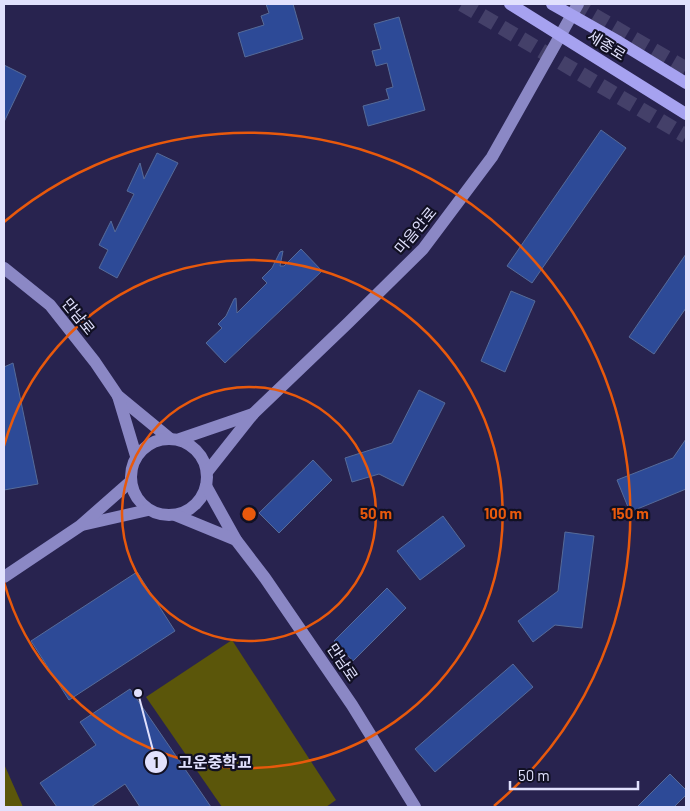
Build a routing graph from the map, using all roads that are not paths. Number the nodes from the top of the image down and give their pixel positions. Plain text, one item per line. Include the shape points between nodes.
1 (510, 4) edge
2 (552, 4) edge
3 (578, 4) edge
4 (572, 16) junction
5 (561, 35) junction
6 (686, 83) edge
7 (686, 114) edge
8 (4, 268) edge
9 (118, 396) junction
10 (253, 414) junction
11 (174, 438) junction
12 (136, 456) junction
13 (207, 472) junction
14 (130, 482) junction
15 (206, 486) junction
16 (148, 510) junction
17 (174, 515) junction
18 (80, 526) junction
19 (236, 540) junction
20 (4, 577) edge
21 (415, 807) edge

1 - 5 main road, 세종로
2 - 4 main road, 세종로
3 - 4 street, 마음안로
4 - 5 street, 마음안로
4 - 6 main road, 세종로
5 - 7 main road, 세종로
5 - 10 street, 마음안로 via 492,157 423,249
8 - 9 street, 만남로 via 50,305
9 - 11 street
9 - 12 street
10 - 11 street
10 - 13 street, 마음안로
11 - 12 street via 156,440 144,446
11 - 13 street via 193,446 203,458
12 - 14 street
13 - 15 street
14 - 16 street via 136,498
14 - 18 street
15 - 17 street via 200,500 189,510
15 - 19 street, 만남로
16 - 17 street
16 - 18 street
17 - 19 street
18 - 20 street
19 - 21 street, 만남로 via 352,705

